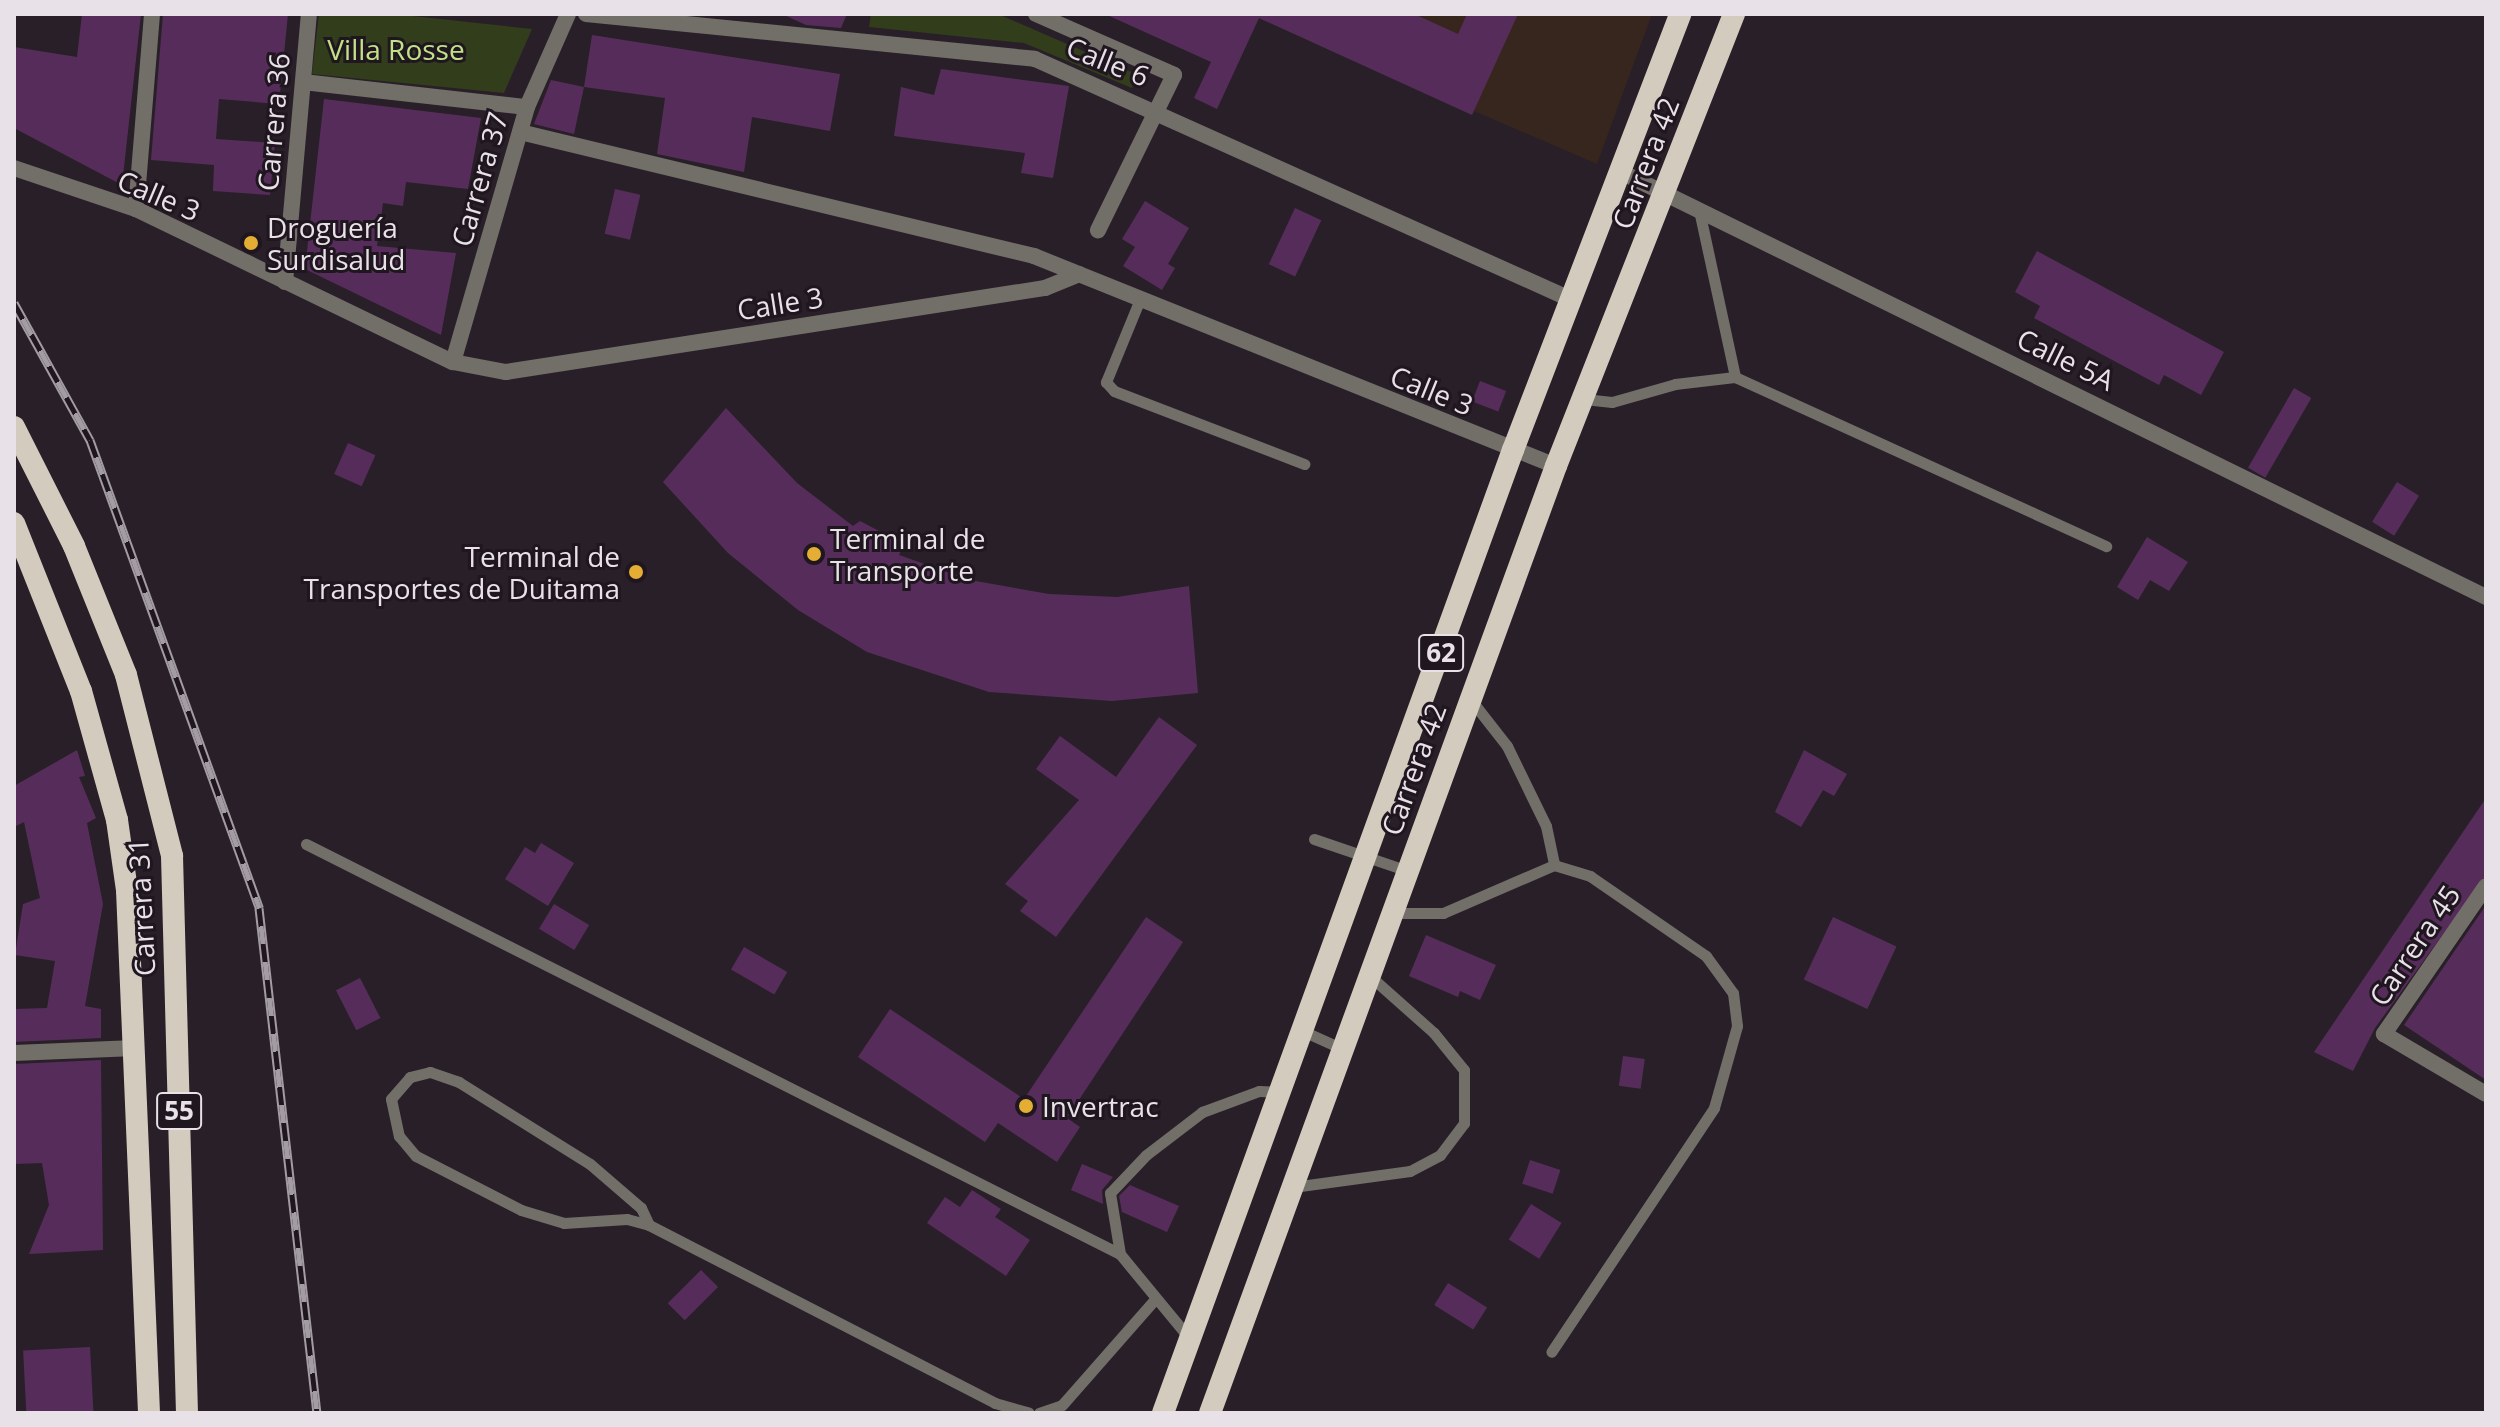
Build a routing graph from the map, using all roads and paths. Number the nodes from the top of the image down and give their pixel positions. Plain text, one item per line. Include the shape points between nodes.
1 (152, 14) edge
2 (309, 14) edge
3 (568, 14) edge
4 (586, 14) edge
5 (1036, 14) edge
6 (1680, 14) edge
7 (1734, 14) edge
8 (715, 21) edge
9 (303, 82) junction
10 (527, 107) junction
11 (1160, 111) junction
12 (520, 132) junction
13 (14, 168) edge
14 (1621, 172) junction
15 (1667, 194) junction
16 (136, 209) junction
17 (1699, 210) junction
18 (1098, 230) dead end
19 (1079, 274) junction
20 (285, 282) junction
21 (1140, 299) junction
22 (1570, 299) junction
23 (453, 362) junction
24 (1735, 377) junction
25 (1584, 399) junction
26 (14, 427) edge
27 (1513, 450) junction
28 (1304, 464) dead end
29 (1556, 466) junction
30 (14, 523) edge
31 (2106, 546) dead end
32 (2486, 597) edge
33 (1470, 700) junction
34 (1314, 839) dead end
35 (306, 844) dead end
36 (1368, 856) junction
37 (1554, 865) junction
38 (1408, 871) junction
39 (2486, 886) edge
40 (1393, 913) junction
41 (1370, 976) junction
42 (1305, 1032) junction
43 (135, 1048) junction
44 (1343, 1049) junction
45 (14, 1053) edge
46 (1282, 1092) junction
47 (2486, 1094) edge
48 (1292, 1187) junction
49 (649, 1225) junction
50 (1120, 1254) junction
51 (1156, 1298) junction
52 (1191, 1340) junction
53 (1551, 1352) dead end
54 (149, 1413) edge
55 (187, 1413) edge
56 (1029, 1413) edge
57 (1039, 1413) edge
58 (1163, 1413) edge
59 (1210, 1413) edge

1 - 16 street
2 - 9 street, Carrera 36
3 - 10 street, Carrera 37
4 - 8 street, Calle 6
5 - 11 street via 1174,75
6 - 14 highway, Carrera 42 / 62
7 - 15 highway, Carrera 42 / 62
8 - 11 street, Calle 6 via 1035,59
9 - 10 street
9 - 20 street, Carrera 36
10 - 12 street, Carrera 37
11 - 18 street
11 - 22 street, Calle 6
12 - 19 street via 1034,256
12 - 23 street, Carrera 37
13 - 16 street, Calle 3
14 - 15 street, Calle 5A
14 - 22 highway, Carrera 42 / 62
15 - 17 street, Calle 5A
15 - 25 highway, Carrera 42 / 62
16 - 20 street, Calle 3
17 - 24 lane
17 - 32 street, Calle 5A
19 - 21 street, Calle 3
19 - 23 street, Calle 3 via 1045,288 506,372
20 - 23 street, Calle 3
21 - 27 street, Calle 3
21 - 28 lane via 1106,382 1114,391
22 - 27 highway, Carrera 42 / 62
24 - 25 lane via 1675,384 1612,402
24 - 31 lane
25 - 29 highway, Carrera 42 / 62
26 - 55 highway, Carrera 31 / 55 via 74,546 126,675 172,856
27 - 29 street, Calle 3
27 - 36 highway, Carrera 42 / 62
29 - 33 highway, Carrera 42 / 62
30 - 43 highway, Carrera 31 / 55 via 81,691 117,820 127,890
33 - 37 lane via 1507,746 1546,826
33 - 38 highway, Carrera 42 / 62
34 - 36 lane
35 - 50 lane
36 - 38 lane
36 - 42 highway, Carrera 42 / 62
37 - 40 lane via 1443,913
37 - 53 lane via 1590,876 1706,956 1733,993 1737,1026 1714,1108
38 - 40 highway, Carrera 42 / 62
39 - 47 street, Carrera 45 via 2384,1034
40 - 41 highway, Carrera 42 / 62
41 - 44 highway, Carrera 42 / 62
41 - 48 lane via 1434,1033 1464,1070 1464,1123 1440,1155 1410,1171
42 - 44 lane
42 - 46 highway, Carrera 42 / 62
43 - 45 street
43 - 54 highway, Carrera 31 / 55
44 - 48 highway, Carrera 42 / 62
46 - 50 lane via 1259,1091 1202,1112 1146,1155 1110,1193
46 - 52 highway, Carrera 42 / 62
48 - 59 highway, Carrera 42 / 62
49 - 49 lane via 627,1219 564,1223 521,1210 416,1156 399,1136 391,1099 410,1077 430,1072 459,1082 590,1164 641,1208
49 - 56 lane via 995,1403
50 - 51 lane
51 - 52 lane
51 - 57 lane via 1062,1405
52 - 58 highway, Carrera 42 / 62

